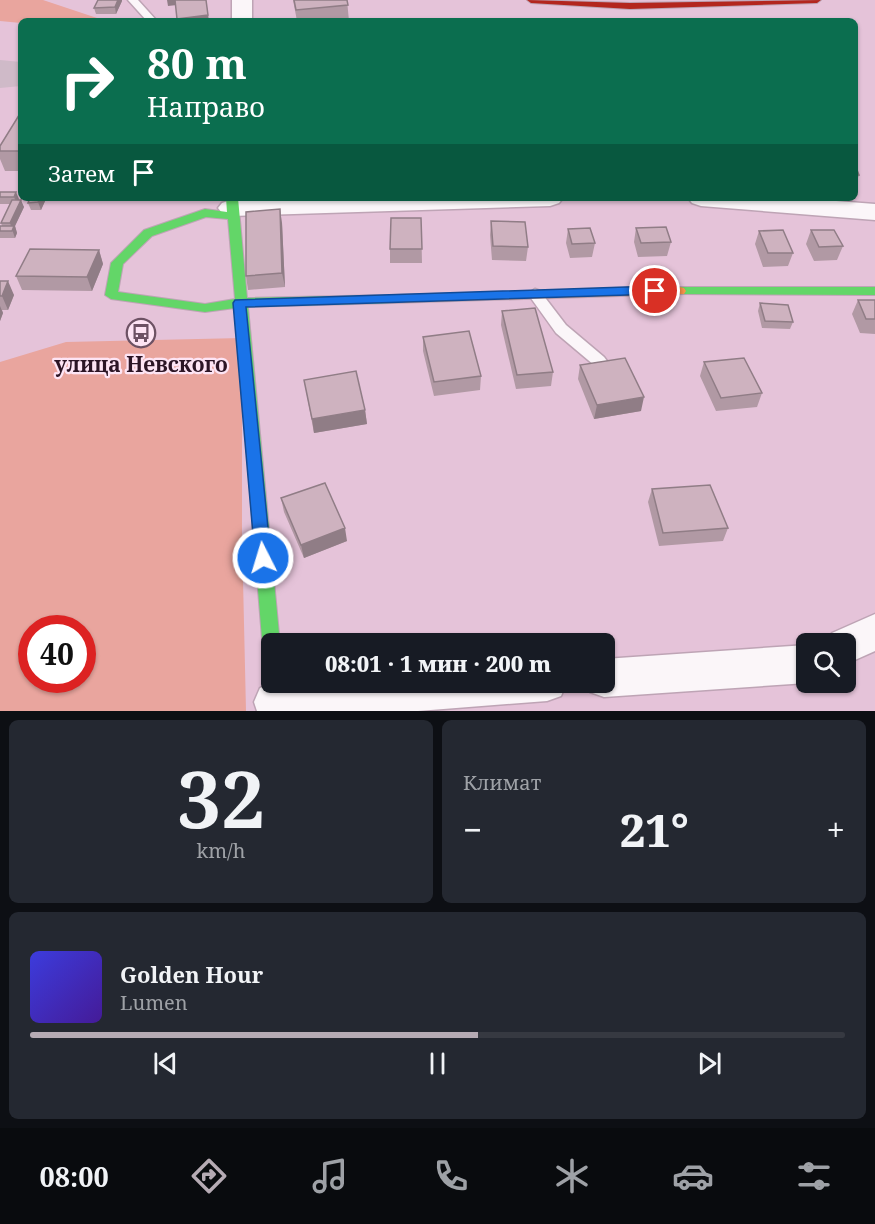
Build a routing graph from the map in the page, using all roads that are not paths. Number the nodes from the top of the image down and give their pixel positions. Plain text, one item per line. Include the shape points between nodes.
1 (132, 0) edge
2 (531, 0) edge
3 (817, 0) edge
4 (775, 1) edge
5 (149, 18) edge
6 (399, 201) edge
7 (738, 201) edge
8 (232, 207) edge
9 (875, 212) edge
10 (875, 291) edge
11 (536, 294) junction
12 (240, 303) junction
13 (599, 361) edge
14 (875, 632) edge
15 (270, 633) edge
16 (856, 641) edge
17 (796, 665) edge
18 (615, 677) edge
19 (359, 693) edge
20 (274, 698) edge

1 - 5 lane
2 - 4 street via 630,6
3 - 4 street
6 - 8 street
7 - 9 street
8 - 12 street
8 - 12 street via 148,232 117,263 111,295 205,308
10 - 11 street
11 - 12 street
11 - 13 lane via 561,329
12 - 15 street
14 - 16 street
17 - 18 street
19 - 20 street

